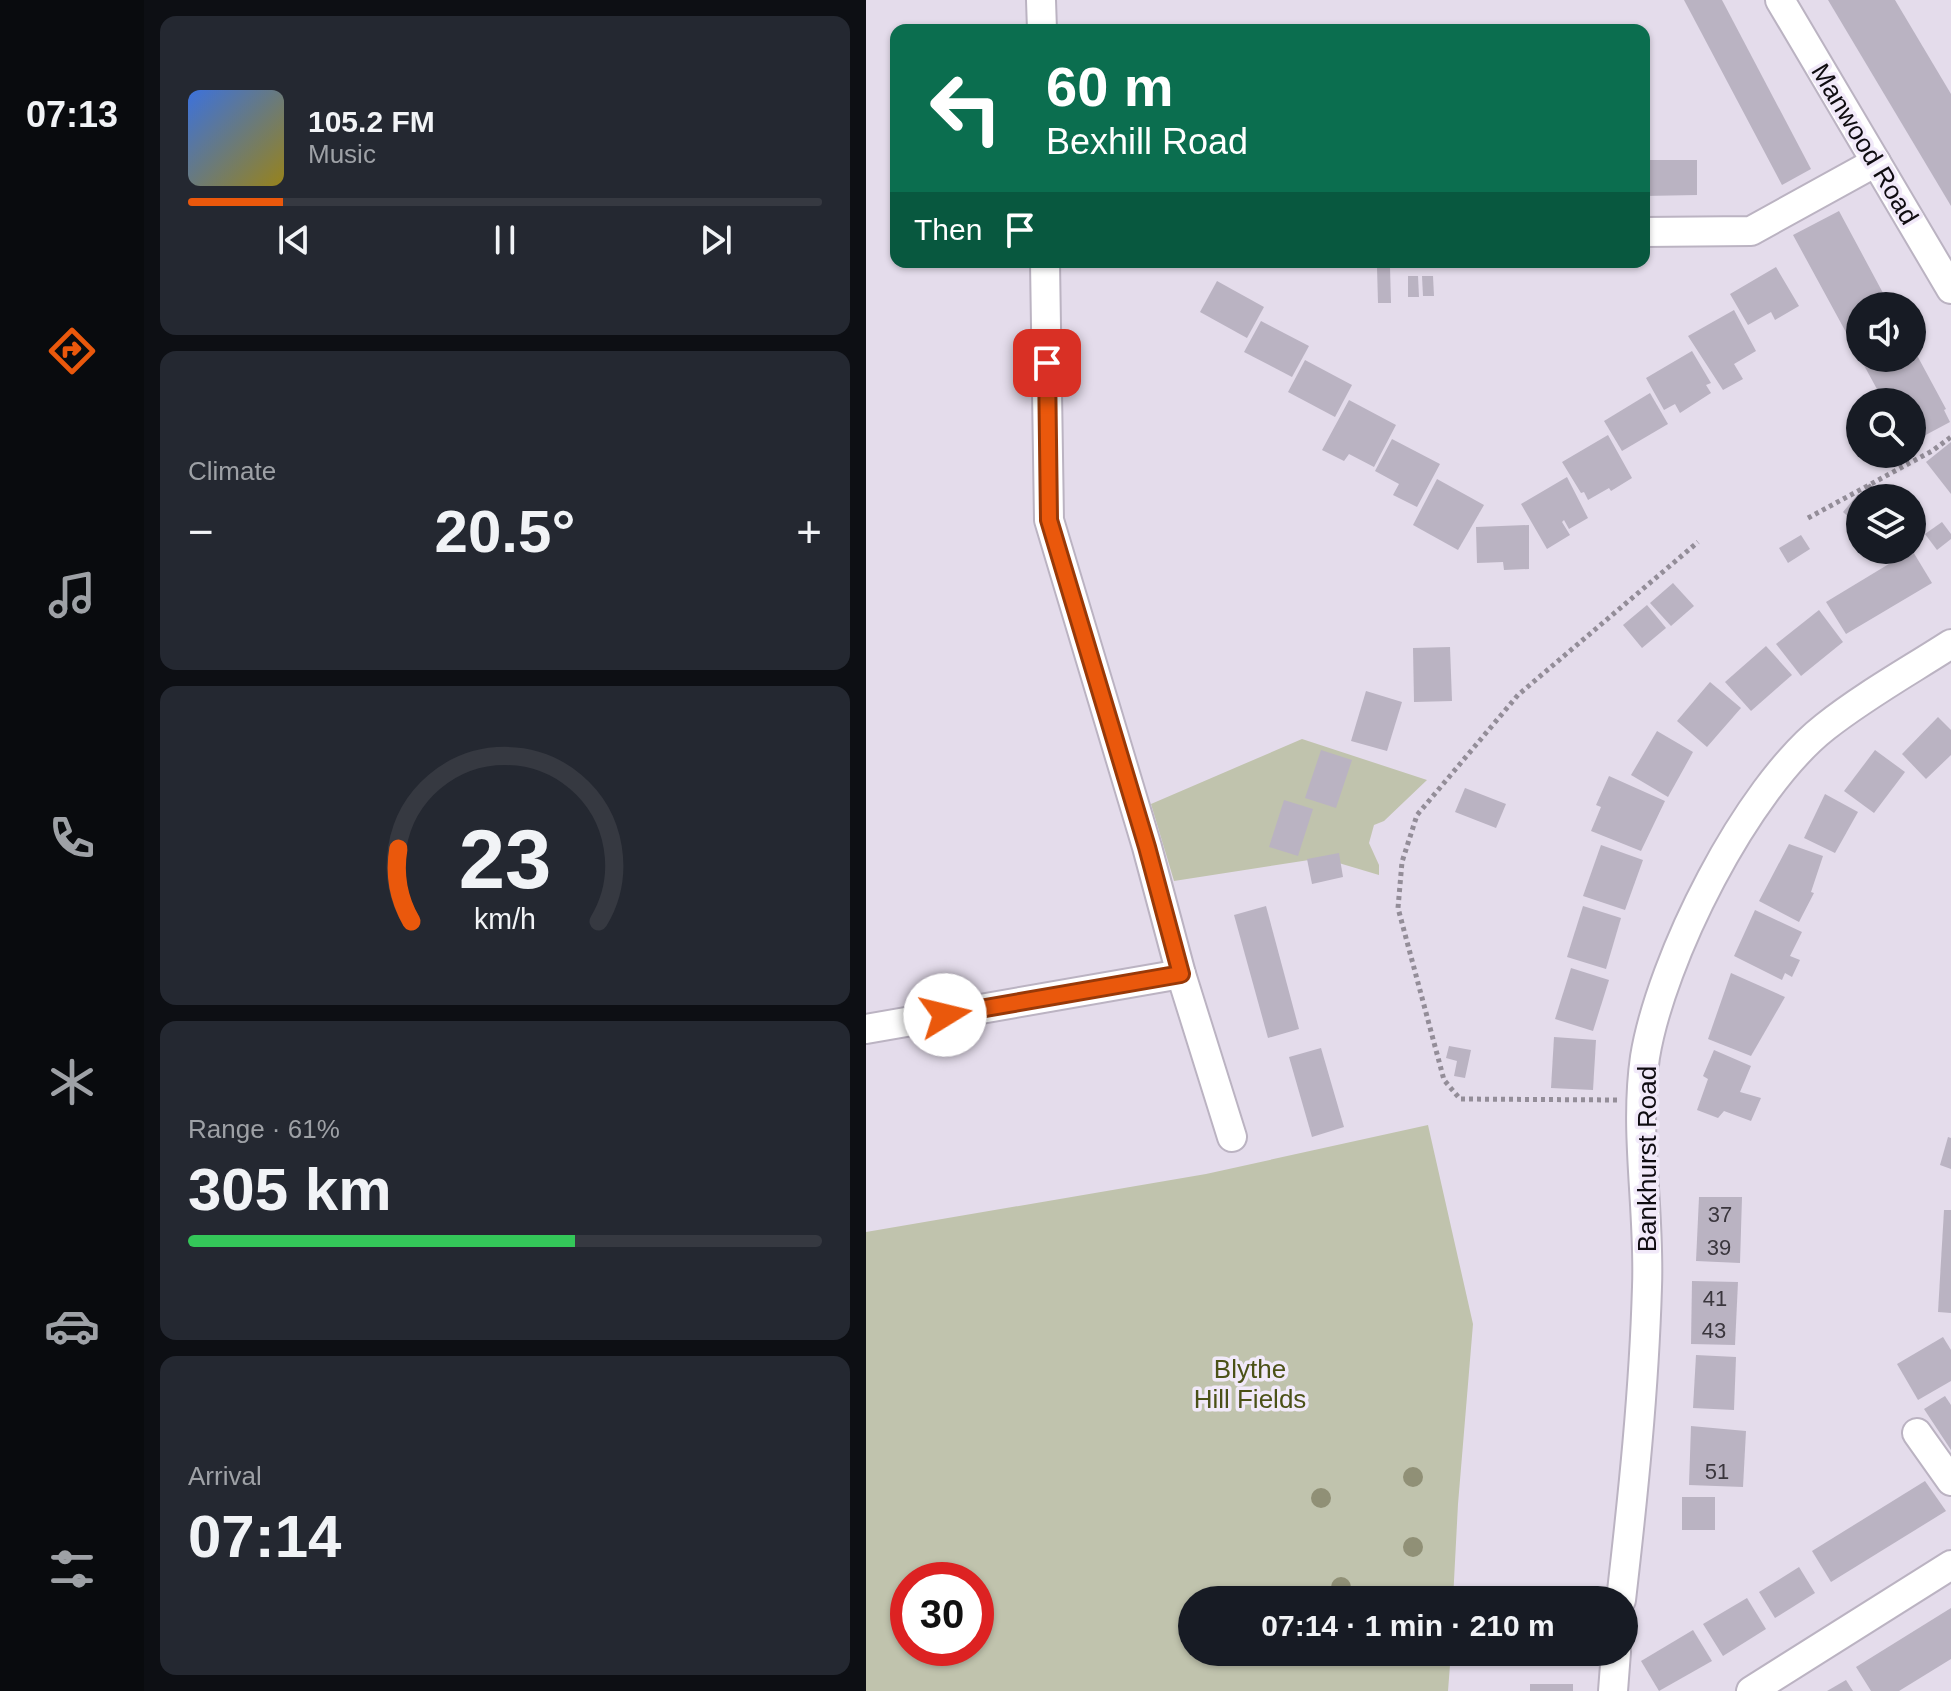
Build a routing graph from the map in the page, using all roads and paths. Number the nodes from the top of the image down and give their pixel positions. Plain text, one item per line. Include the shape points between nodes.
1 (1041, 0) edge
2 (1780, 0) edge
3 (1042, 24) edge
4 (1876, 162) junction
5 (1650, 232) edge
6 (1045, 268) edge
7 (1951, 289) edge
8 (1951, 437) edge
9 (1870, 484) edge
10 (1846, 497) edge
11 (1808, 518) dead end
12 (1698, 542) dead end
13 (1951, 644) edge
14 (1181, 974) junction
15 (866, 1029) edge
16 (1642, 1100) junction
17 (1232, 1137) dead end
18 (1917, 1433) dead end
19 (1951, 1481) edge
20 (1951, 1565) edge
21 (1622, 1586) edge
22 (1615, 1666) edge
23 (1613, 1691) edge
24 (1751, 1691) edge

1 - 3 street
2 - 4 street, Manwood Road
4 - 5 street via 1751,231
4 - 7 street, Manwood Road
6 - 14 street via 1049,520
8 - 9 path
10 - 11 path
12 - 16 path via 1518,695 1417,815 1402,862 1398,908 1444,1080 1460,1099
13 - 16 street, Bankhurst Road via 1823,728 1783,768 1723,855 1669,972 1646,1056
14 - 15 street
14 - 17 street
16 - 21 street, Bankhurst Road via 1647,1283
18 - 19 street
20 - 24 street
22 - 23 street

